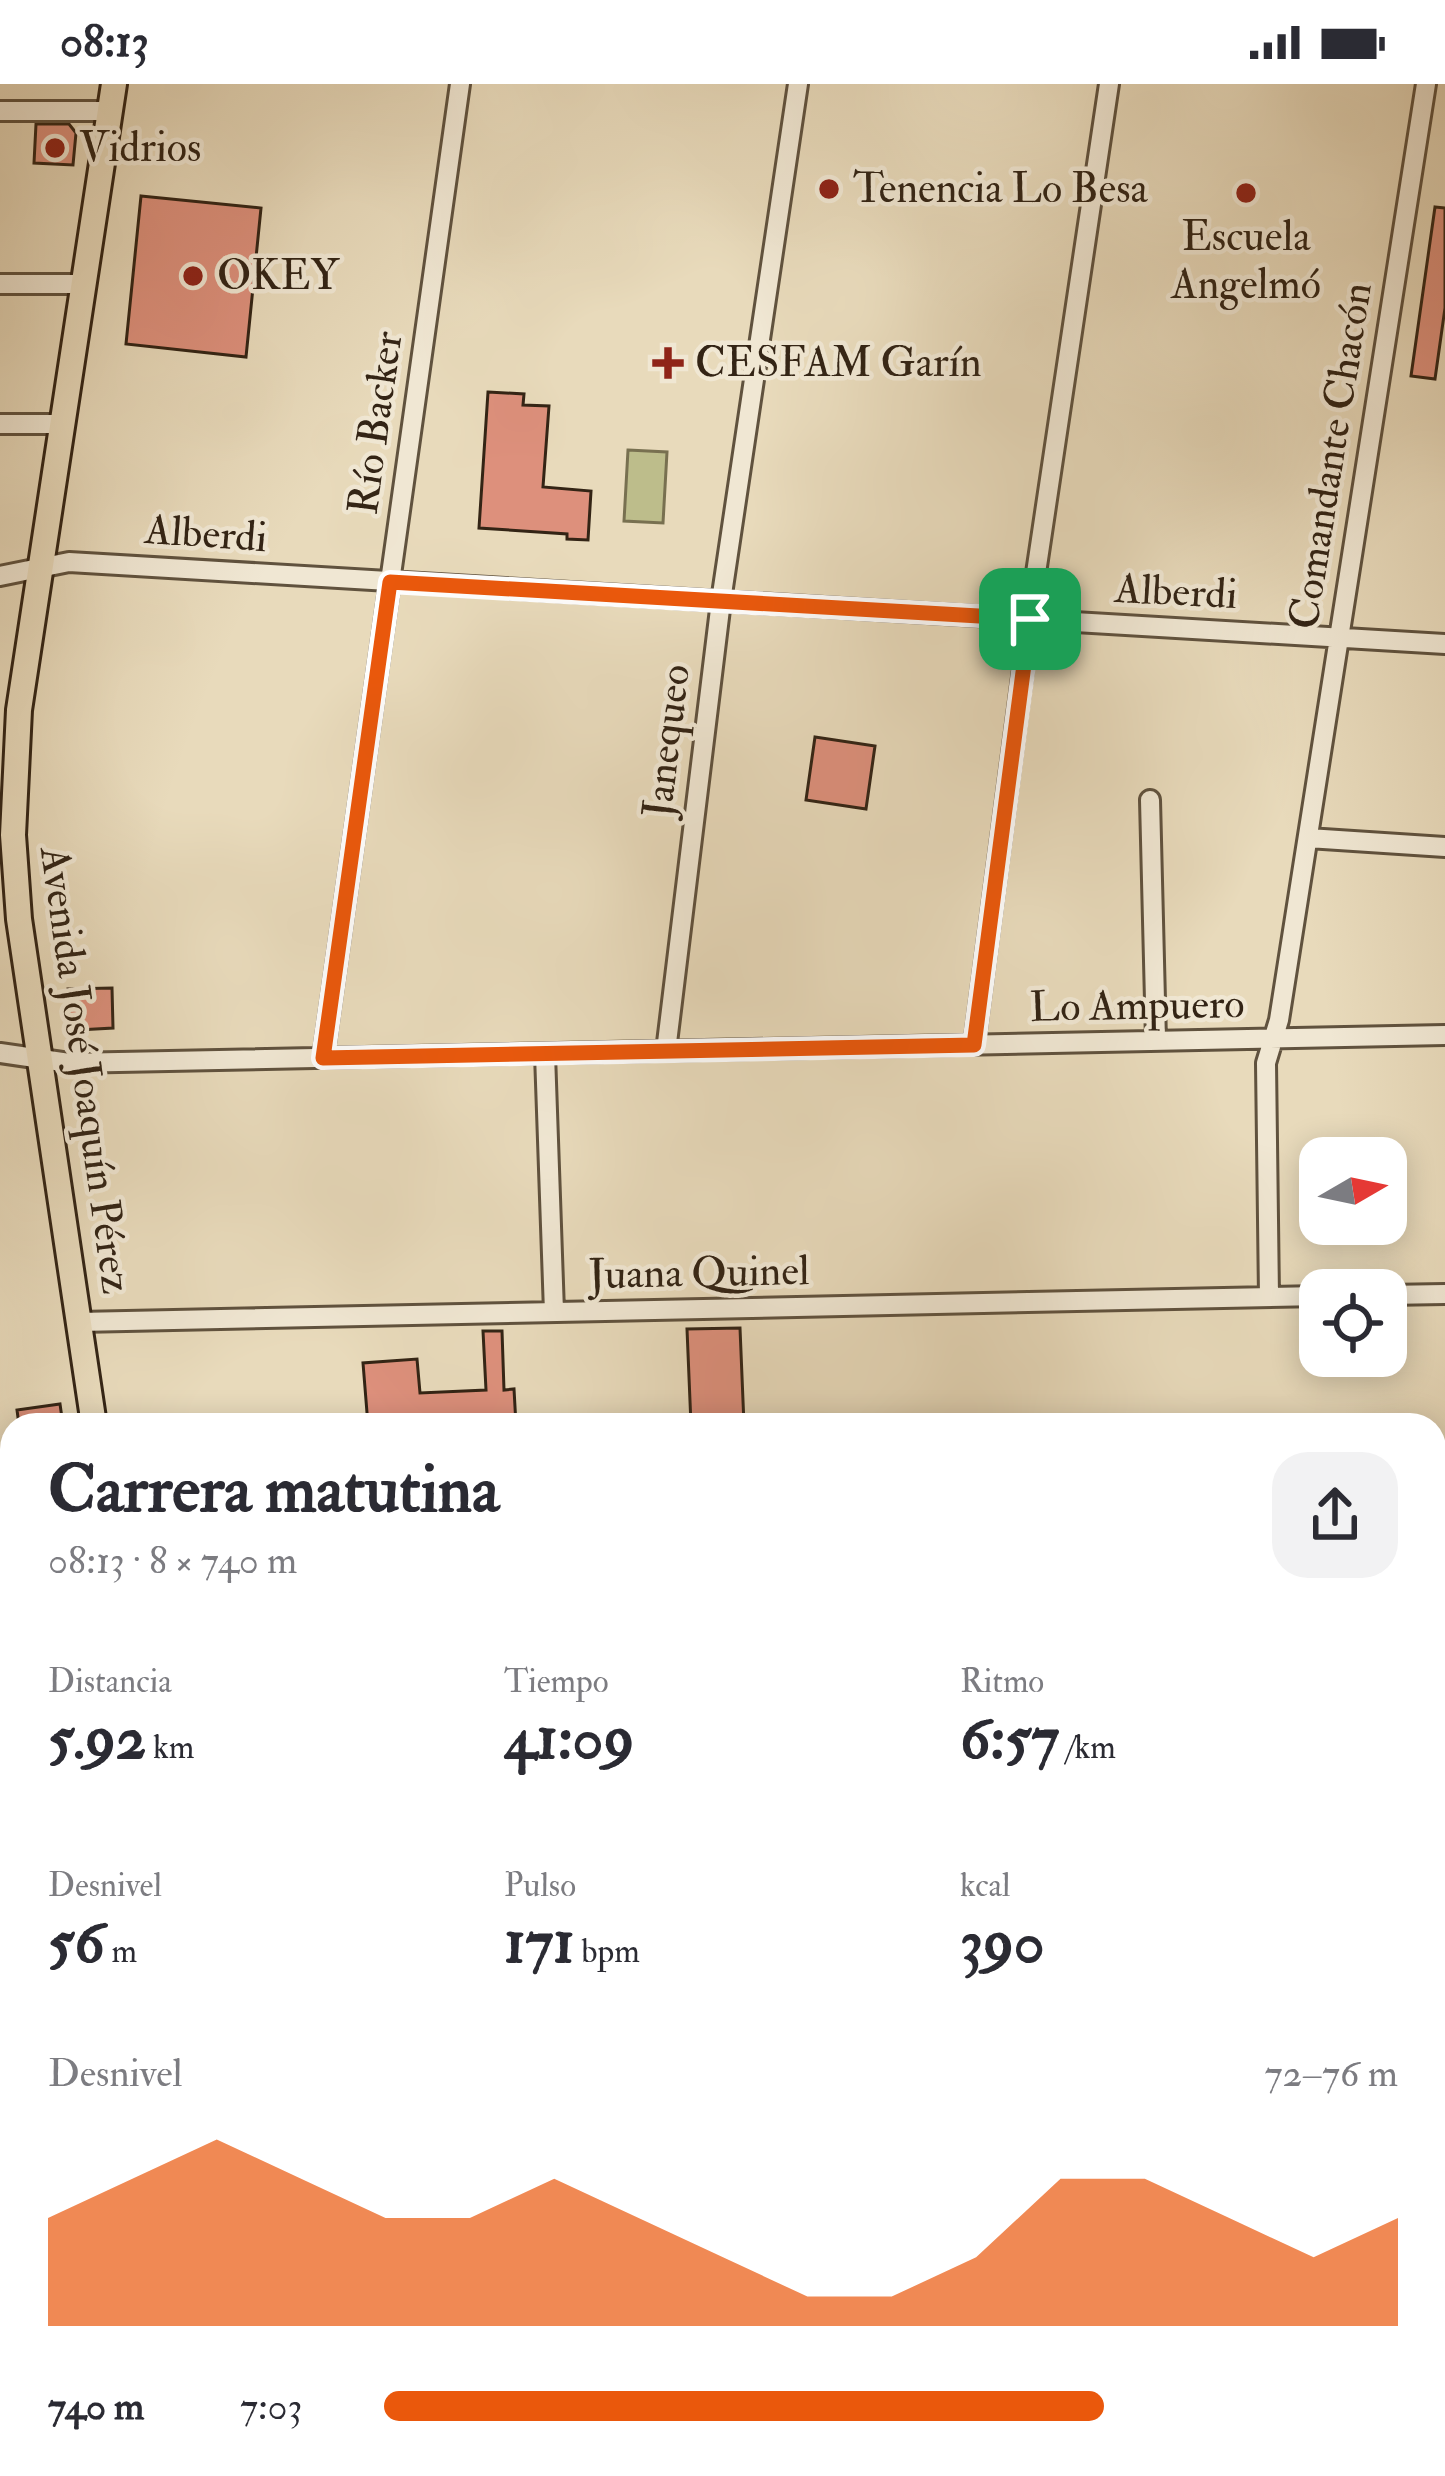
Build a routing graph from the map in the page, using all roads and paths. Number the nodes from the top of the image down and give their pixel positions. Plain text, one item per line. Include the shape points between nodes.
1 (113, 84) edge
2 (460, 84) edge
3 (798, 84) edge
4 (1108, 84) edge
5 (1426, 84) edge
6 (0, 111) edge
7 (110, 111) junction
8 (0, 284) edge
9 (83, 284) junction
10 (0, 424) edge
11 (62, 424) junction
12 (40, 567) junction
13 (0, 576) edge
14 (390, 582) junction
15 (721, 601) junction
16 (1030, 619) junction
17 (1339, 638) junction
18 (1445, 644) edge
19 (1150, 800) dead end
20 (1308, 838) junction
21 (1445, 847) edge
22 (8, 887) edge
23 (1445, 1036) edge
24 (1274, 1039) junction
25 (1156, 1041) junction
26 (974, 1045) junction
27 (666, 1051) junction
28 (0, 1053) edge
29 (545, 1054) junction
30 (39, 1057) junction
31 (323, 1058) junction
32 (1445, 1294) edge
33 (1407, 1295) edge
34 (1299, 1296) edge
35 (1269, 1297) junction
36 (554, 1312) junction
37 (79, 1322) junction
38 (92, 1413) edge

1 - 7 main road, Avenida José Joaquín Pérez
2 - 14 street, Río Backer
3 - 15 street, Janequeo
4 - 16 street
5 - 17 street, Comandante Chacón
6 - 7 street
7 - 9 main road, Avenida José Joaquín Pérez
8 - 9 street
9 - 11 main road, Avenida José Joaquín Pérez
10 - 11 street
11 - 12 main road, Avenida José Joaquín Pérez
12 - 13 street, Alberdi
12 - 14 street, Alberdi via 70,562
12 - 22 main road, Avenida José Joaquín Pérez via 16,740
14 - 15 street, Alberdi
14 - 31 street, Río Backer
15 - 16 street, Alberdi
15 - 27 street, Janequeo
16 - 17 street, Alberdi
16 - 26 street
17 - 18 street, Alberdi
17 - 20 street, Comandante Chacón
19 - 25 street
20 - 21 street
20 - 24 street, Comandante Chacón
22 - 30 main road, Avenida José Joaquín Pérez
23 - 24 street, Lo Ampuero
24 - 25 street, Lo Ampuero
24 - 35 street, Comandante Chacón via 1267,1063
25 - 26 street, Lo Ampuero
26 - 27 street, Lo Ampuero
27 - 29 street, Lo Ampuero
28 - 30 street, Lo Ampuero
29 - 31 street, Lo Ampuero
29 - 36 street
30 - 31 street, Lo Ampuero via 69,1064
30 - 37 main road, Avenida José Joaquín Pérez
32 - 33 street
34 - 35 street, Juana Quinel
35 - 36 street, Juana Quinel
36 - 37 street, Juana Quinel
37 - 38 main road, Avenida José Joaquín Pérez

